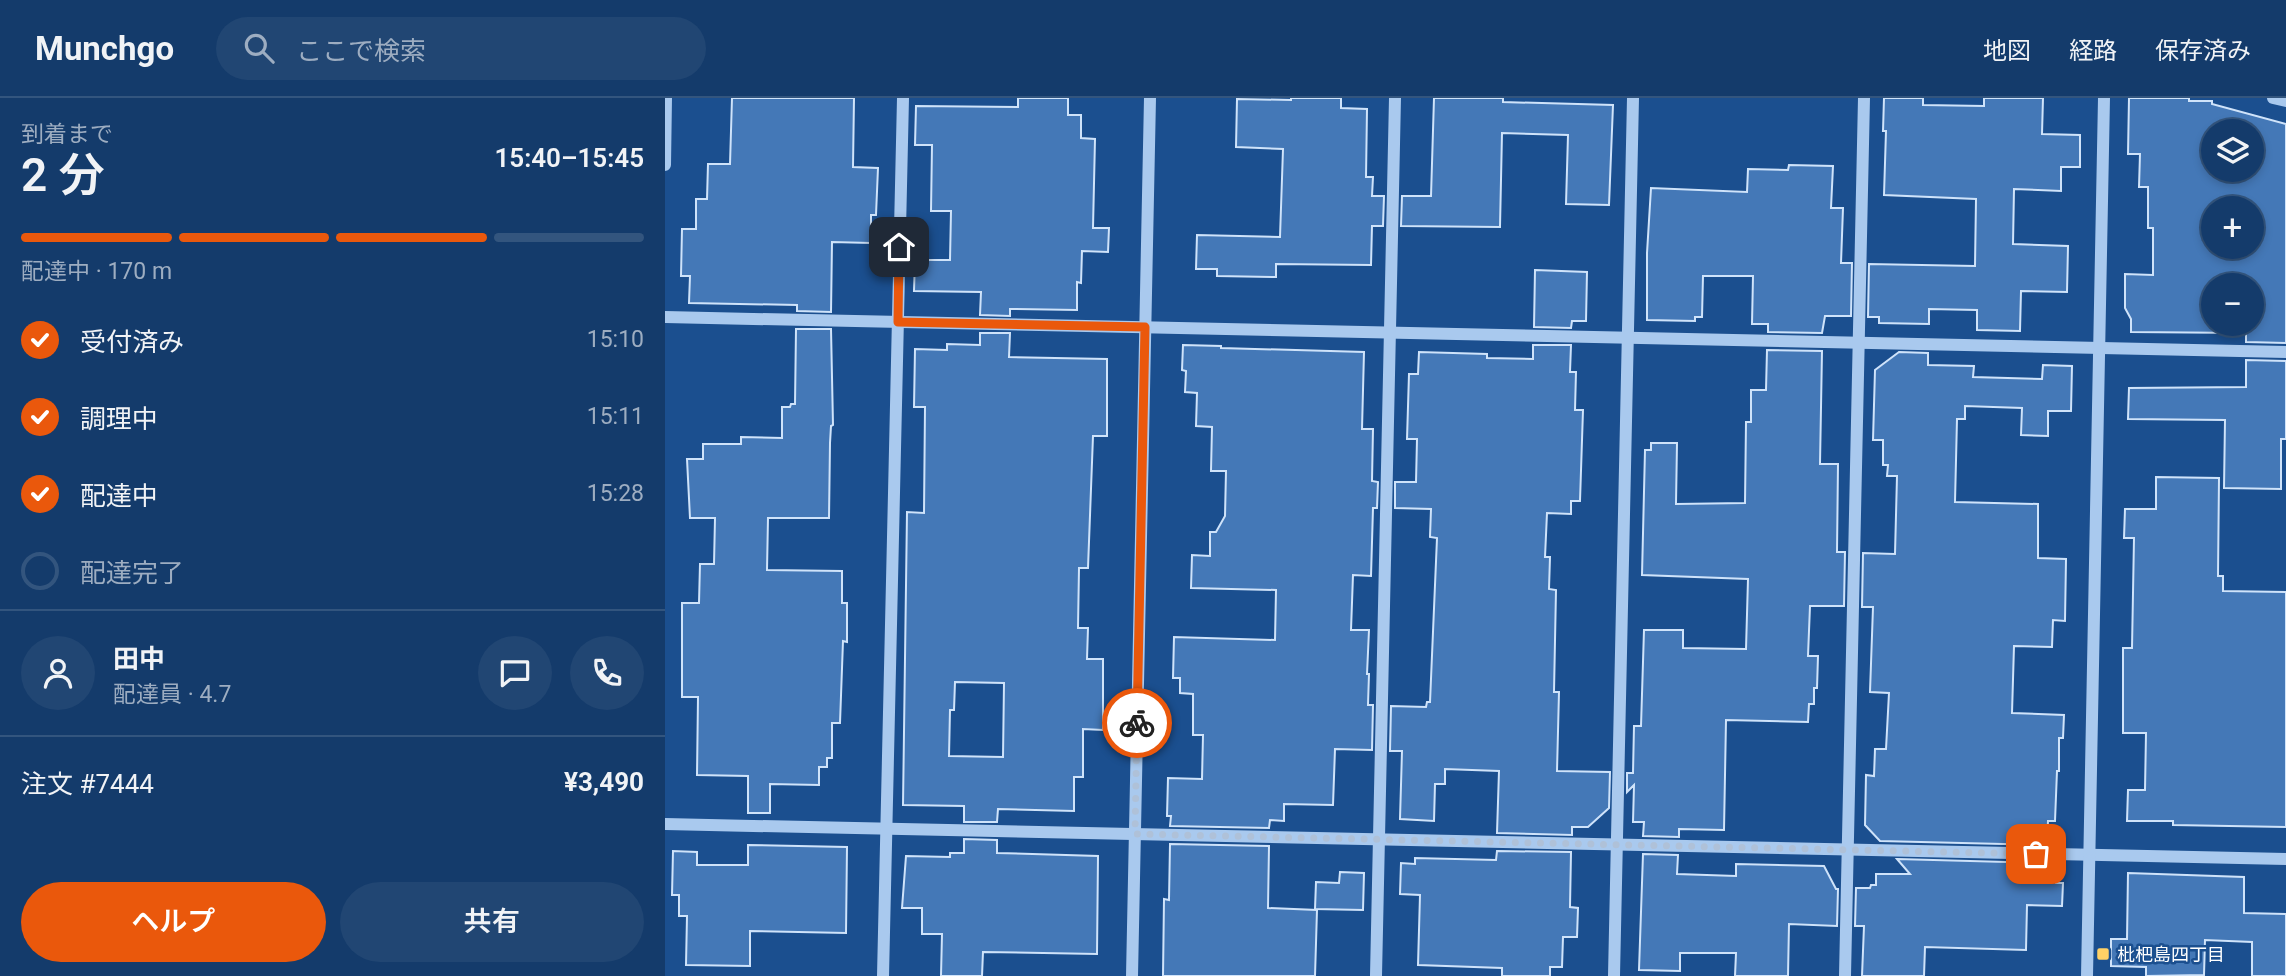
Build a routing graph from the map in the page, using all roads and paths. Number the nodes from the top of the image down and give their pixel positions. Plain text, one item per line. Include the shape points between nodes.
1 (666, 98) edge
2 (903, 98) edge
3 (1150, 98) edge
4 (1395, 98) edge
5 (1633, 98) edge
6 (1864, 98) edge
7 (2104, 98) edge
8 (2273, 98) edge
9 (2286, 101) edge
10 (665, 165) edge
11 (665, 317) edge
12 (898, 322) junction
13 (1145, 327) junction
14 (1390, 332) junction
15 (1628, 338) junction
16 (1859, 343) junction
17 (2099, 348) junction
18 (2286, 352) edge
19 (665, 824) edge
20 (886, 829) junction
21 (1135, 834) junction
22 (1379, 840) junction
23 (1617, 845) junction
24 (1848, 850) junction
25 (2089, 855) junction
26 (2286, 859) edge
27 (883, 976) edge
28 (1132, 976) edge
29 (1377, 976) edge
30 (1614, 976) edge
31 (1845, 976) edge
32 (2087, 976) edge

1 - 10 street
2 - 12 street
3 - 13 street
4 - 14 street
5 - 15 street
6 - 16 street
7 - 17 street
8 - 9 street
11 - 12 street
12 - 13 street
12 - 20 street
13 - 14 street
13 - 21 street
14 - 15 street
14 - 22 street
15 - 16 street
15 - 23 street
16 - 17 street
16 - 24 street
17 - 18 street
17 - 25 street
19 - 20 street
20 - 21 street
20 - 27 street
21 - 22 street
21 - 28 street
22 - 23 street
22 - 29 street
23 - 24 street
23 - 30 street
24 - 25 street
24 - 31 street
25 - 26 street
25 - 32 street

